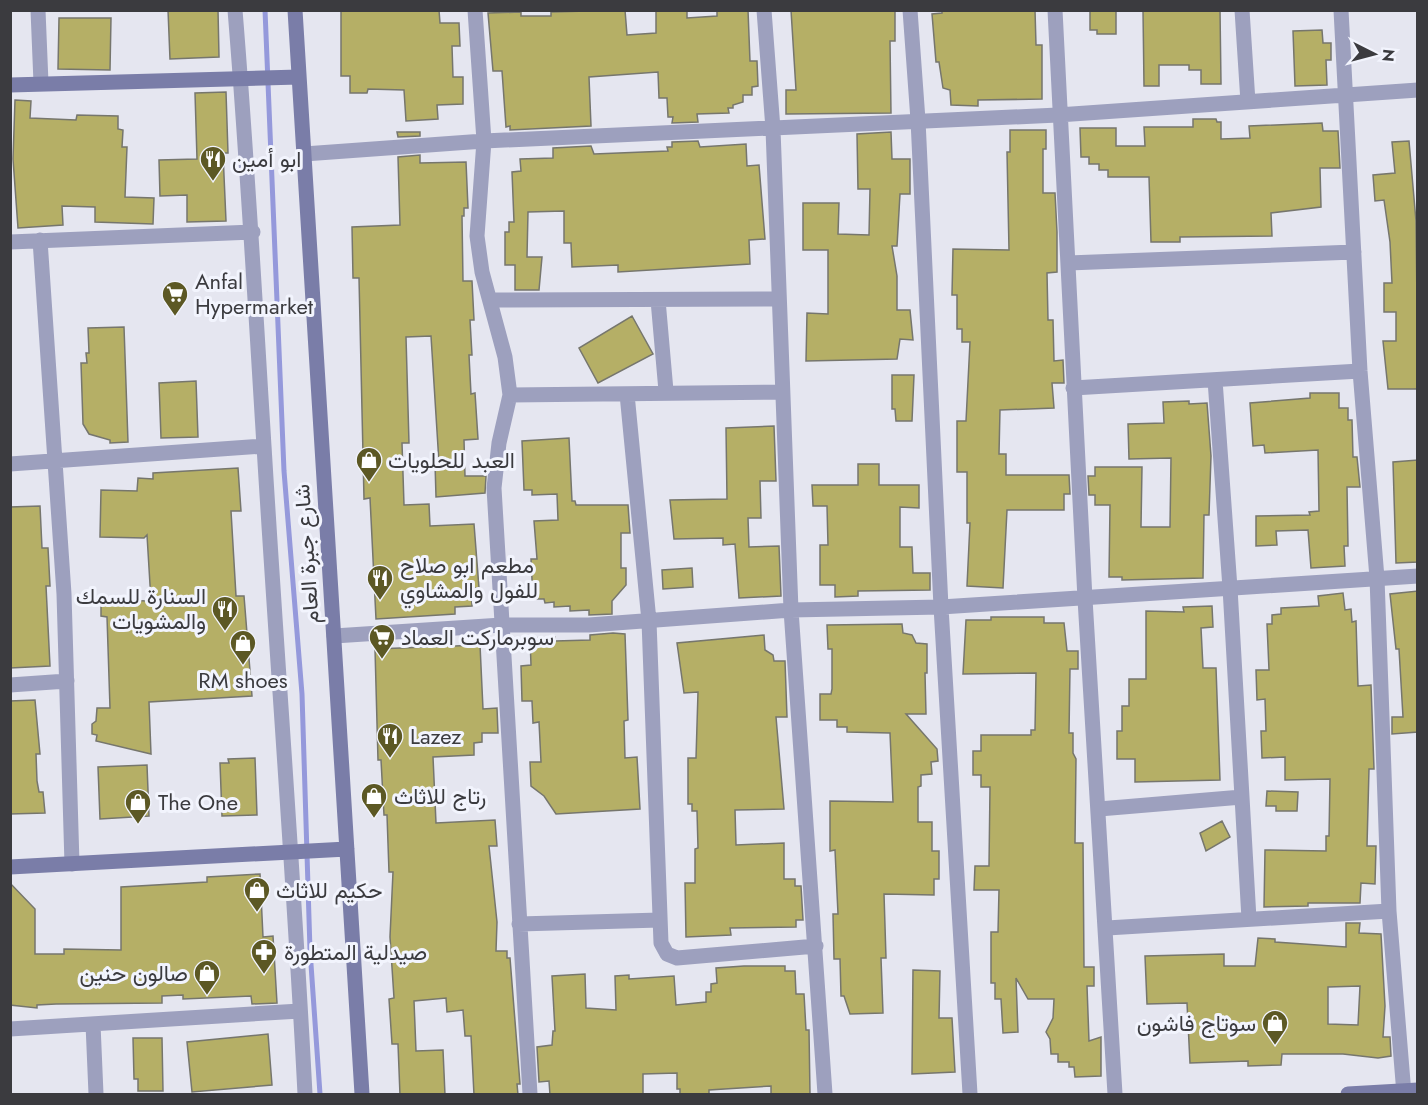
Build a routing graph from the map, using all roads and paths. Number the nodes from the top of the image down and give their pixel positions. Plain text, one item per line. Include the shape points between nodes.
1 (38, 10) edge
2 (235, 10) edge
3 (295, 10) edge
4 (476, 10) edge
5 (764, 10) edge
6 (910, 10) edge
7 (1055, 10) edge
8 (1242, 10) edge
9 (1341, 10) edge
10 (299, 77) junction
11 (241, 80) junction
12 (42, 83) junction
13 (10, 85) edge
14 (1418, 90) edge
15 (1347, 94) junction
16 (1248, 102) junction
17 (1058, 115) junction
18 (918, 120) junction
19 (772, 129) junction
20 (484, 141) junction
21 (304, 154) junction
22 (253, 232) junction
23 (40, 240) junction
24 (10, 242) edge
25 (1354, 252) junction
26 (1068, 263) junction
27 (778, 299) junction
28 (490, 300) junction
29 (658, 300) junction
30 (1360, 371) junction
31 (1215, 381) junction
32 (1073, 388) junction
33 (666, 391) junction
34 (782, 392) junction
35 (627, 394) junction
36 (510, 395) junction
37 (264, 446) junction
38 (54, 462) junction
39 (10, 464) edge
40 (1418, 576) edge
41 (1377, 578) junction
42 (1230, 588) junction
43 (1085, 599) junction
44 (941, 607) junction
45 (791, 610) junction
46 (649, 621) junction
47 (502, 625) junction
48 (334, 636) junction
49 (67, 681) junction
50 (10, 685) edge
51 (1242, 797) junction
52 (1099, 809) junction
53 (347, 849) junction
54 (293, 852) junction
55 (72, 864) junction
56 (10, 867) edge
57 (1389, 911) junction
58 (1249, 919) junction
59 (660, 920) junction
60 (519, 924) junction
61 (1107, 928) junction
62 (816, 946) junction
63 (300, 1011) junction
64 (93, 1024) junction
65 (10, 1029) edge
66 (1408, 1092) edge
67 (96, 1095) edge
68 (304, 1095) edge
69 (362, 1095) edge
70 (530, 1095) edge
71 (825, 1095) edge
72 (970, 1095) edge
73 (1115, 1095) edge
74 (1348, 1095) edge

1 - 12 street
2 - 11 street
3 - 10 main road, شارع جبرة العام
4 - 20 street
5 - 19 street
6 - 18 street
7 - 17 street
8 - 16 street
9 - 15 street
10 - 11 main road
10 - 21 main road, شارع جبرة العام
11 - 12 main road
11 - 22 street
12 - 13 main road
14 - 15 street
15 - 16 street
15 - 25 street
16 - 17 street
17 - 18 street
17 - 26 street
18 - 19 street
18 - 44 street
19 - 20 street
19 - 27 street
20 - 21 street
20 - 28 street via 477,236
21 - 48 main road, شارع جبرة العام
22 - 23 street
22 - 37 street
23 - 24 street
23 - 38 street
25 - 26 street
25 - 30 street
26 - 32 street
27 - 29 street
27 - 34 street
28 - 29 street
28 - 36 street
29 - 33 street
30 - 31 street
30 - 41 street
31 - 32 street
31 - 42 street
32 - 43 street
33 - 34 street
33 - 35 street
34 - 45 street
35 - 36 street
35 - 46 street
36 - 47 street via 494,488
37 - 38 street
37 - 54 street
38 - 39 street
38 - 49 street
40 - 41 street
41 - 42 street
41 - 57 street
42 - 43 street
42 - 51 street
43 - 44 street
43 - 52 street
44 - 45 street
44 - 72 street
45 - 46 street
45 - 62 street
46 - 47 street
46 - 59 street
47 - 48 street
47 - 60 street
48 - 53 main road, شارع جبرة العام
49 - 50 street
49 - 55 street
51 - 52 street
51 - 58 street
52 - 61 street
53 - 54 main road
53 - 69 main road, شارع جبرة العام
54 - 55 main road
54 - 63 street
55 - 56 main road
57 - 58 street
57 - 66 street
58 - 61 street
59 - 60 street
59 - 62 street via 661,943 666,954 677,958
60 - 70 street
61 - 73 street
62 - 71 street
63 - 64 street
63 - 68 street
64 - 65 street
64 - 67 street
66 - 74 main road

